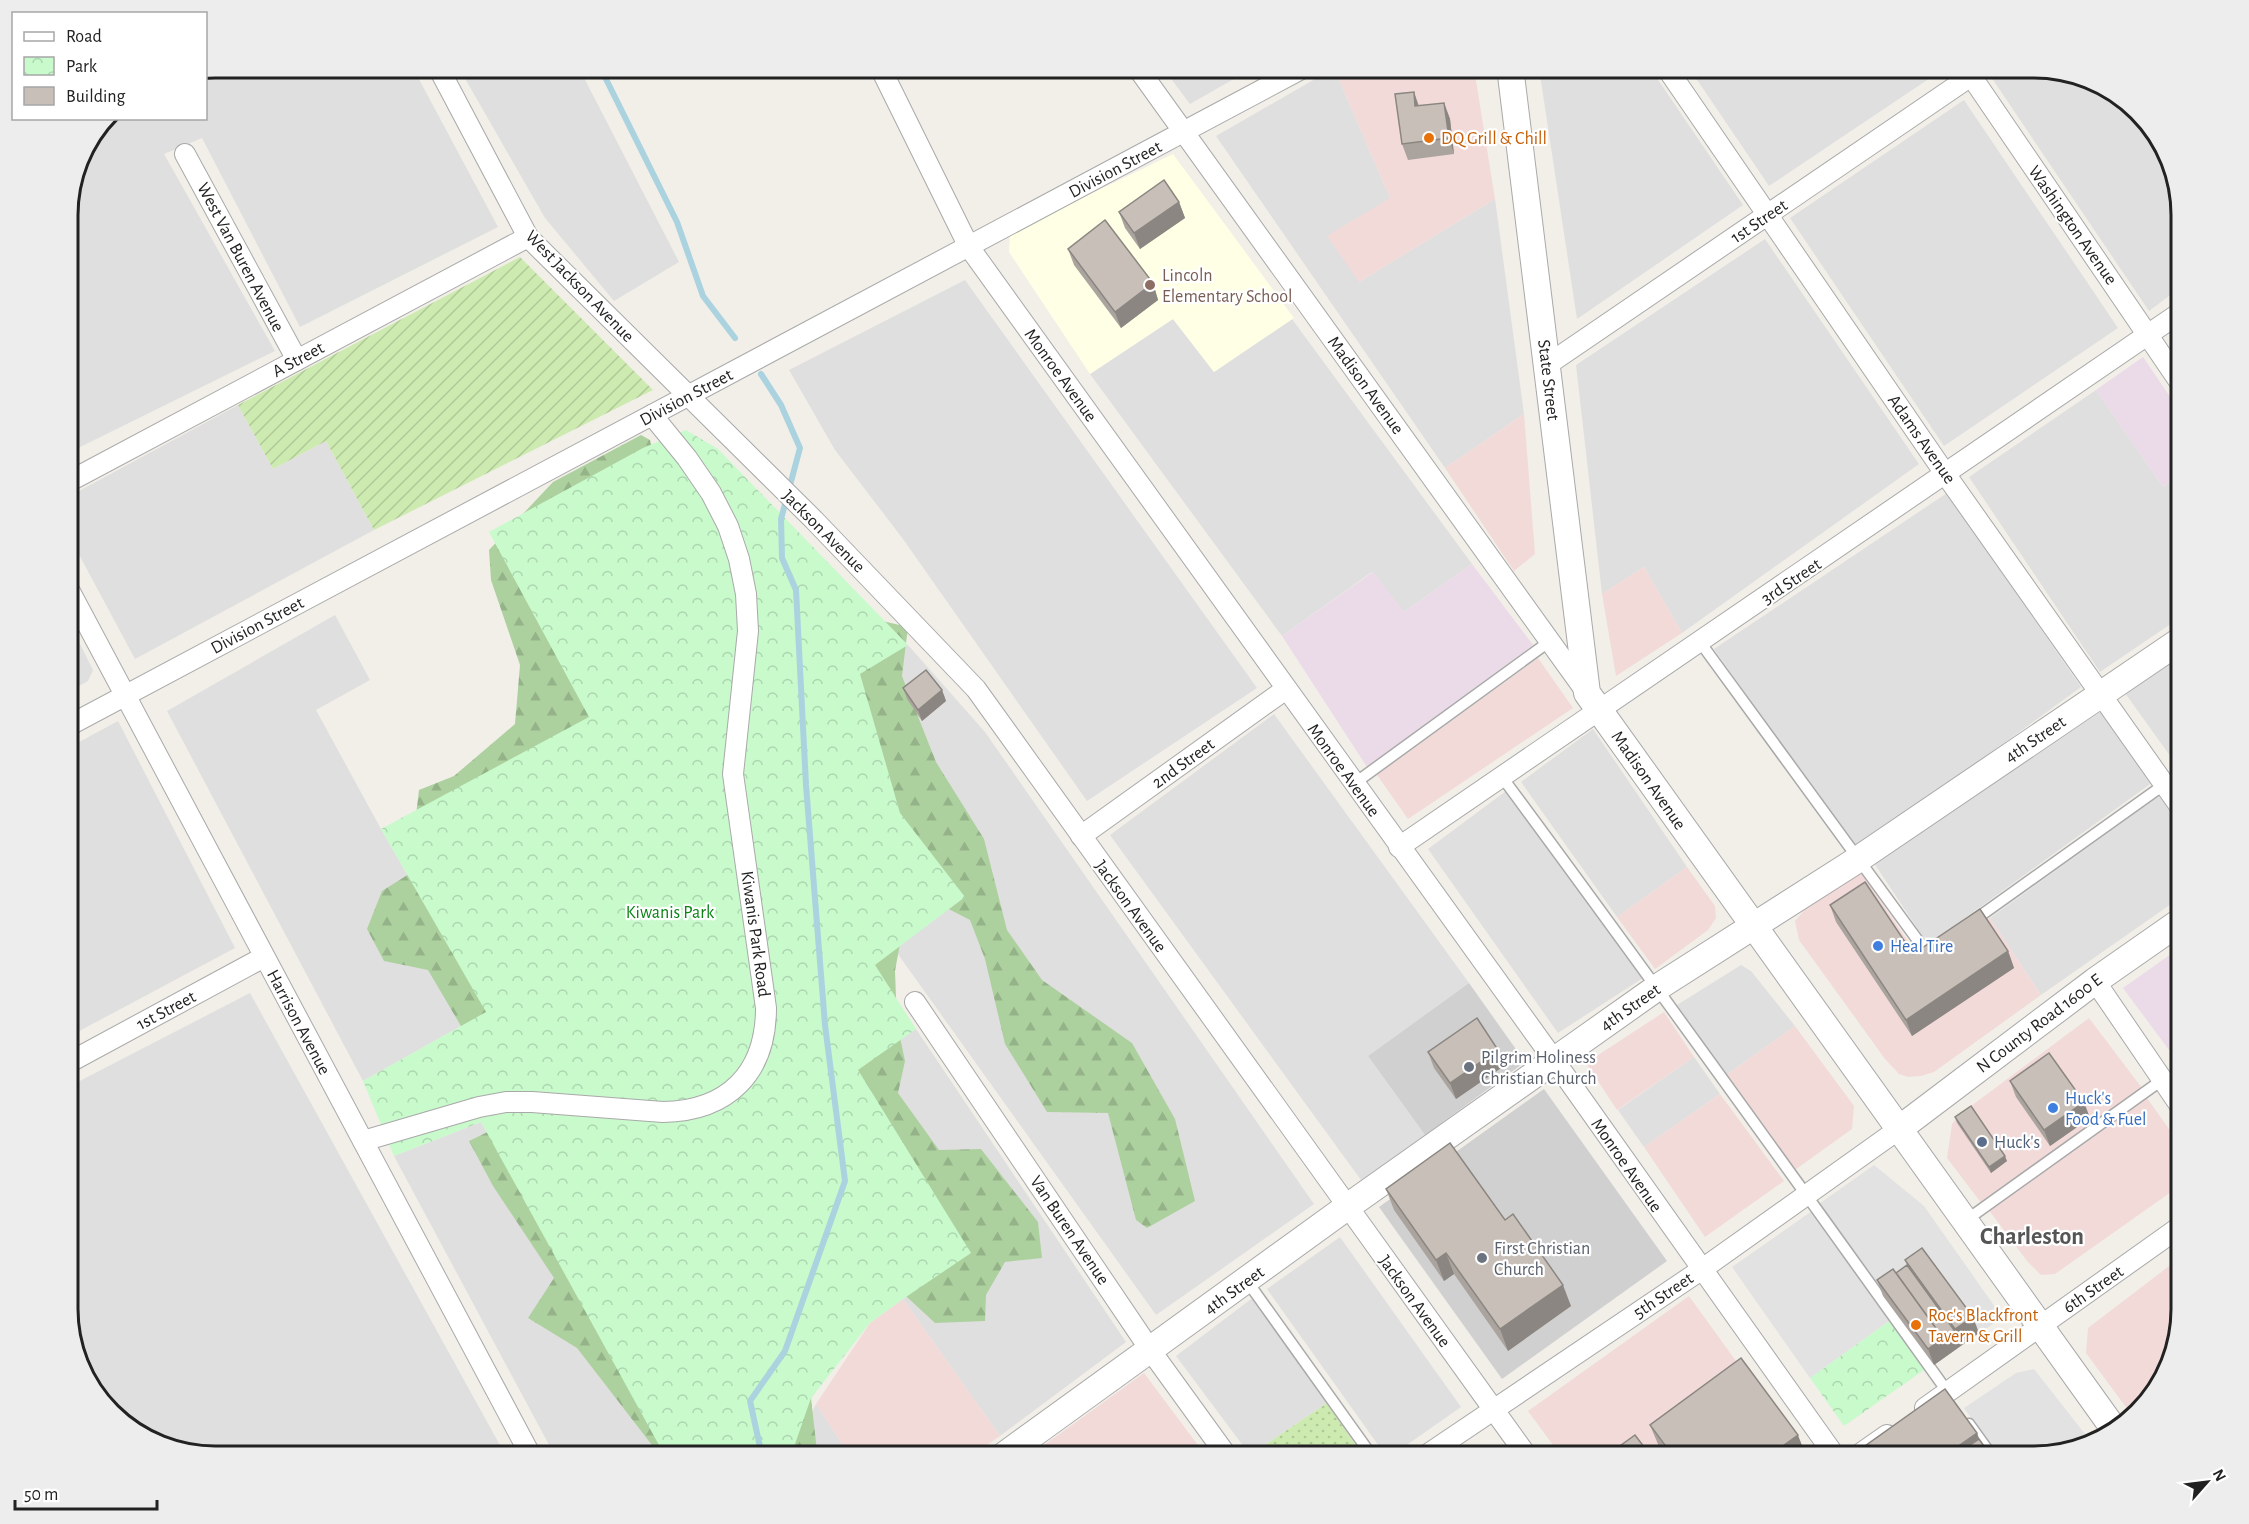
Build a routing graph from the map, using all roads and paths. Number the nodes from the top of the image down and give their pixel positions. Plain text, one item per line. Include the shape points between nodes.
1 (443, 78) edge
2 (885, 78) edge
3 (1144, 78) edge
4 (1286, 78) edge
5 (1511, 78) edge
6 (1673, 78) edge
7 (1960, 78) edge
8 (1972, 78) edge
9 (1185, 132) junction
10 (185, 154) dead end
11 (1767, 215) junction
12 (528, 237) junction
13 (969, 247) junction
14 (2171, 319) edge
15 (2149, 335) junction
16 (297, 360) junction
17 (1547, 365) junction
18 (2171, 369) edge
19 (688, 396) junction
20 (652, 415) junction
21 (1947, 475) junction
22 (78, 477) edge
23 (78, 607) edge
24 (1550, 641) junction
25 (1700, 642) junction
26 (2171, 647) edge
27 (1286, 689) junction
28 (2101, 694) junction
29 (124, 696) junction
30 (1593, 702) junction
31 (78, 721) edge
32 (1502, 777) junction
33 (1355, 783) junction
34 (2164, 784) junction
35 (2171, 794) edge
36 (1081, 836) junction
37 (1399, 847) junction
38 (1857, 860) junction
39 (1965, 926) edge
40 (1754, 928) junction
41 (2171, 928) edge
42 (1937, 947) edge
43 (264, 957) junction
44 (2095, 981) junction
45 (1658, 987) junction
46 (915, 1002) dead end
47 (78, 1058) edge
48 (1554, 1060) junction
49 (2162, 1080) junction
50 (2171, 1093) edge
51 (1899, 1129) junction
52 (363, 1141) junction
53 (1805, 1196) junction
54 (1347, 1207) junction
55 (1965, 1221) junction
56 (2171, 1233) edge
57 (1701, 1270) junction
58 (1247, 1281) junction
59 (2040, 1326) junction
60 (1151, 1351) junction
61 (1954, 1401) junction
62 (1493, 1409) junction
63 (2110, 1423) edge
64 (526, 1446) edge
65 (1017, 1446) edge
66 (1220, 1446) edge
67 (1365, 1446) edge
68 (1439, 1446) edge
69 (1520, 1446) edge
70 (1828, 1446) edge
71 (1871, 1446) edge
72 (1985, 1446) edge

1 - 12 street, West Jackson Avenue
2 - 13 street, Monroe Avenue
3 - 9 street, Madison Avenue
4 - 9 street, Division Street
5 - 17 street, State Street
6 - 11 street, Adams Avenue
7 - 11 street, 1st Street
8 - 15 street, Washington Avenue
9 - 13 street, Division Street
9 - 24 street, Madison Avenue
10 - 16 street, West Van Buren Avenue
11 - 17 street, 1st Street
11 - 21 street, Adams Avenue
12 - 16 street, A Street
12 - 19 street, West Jackson Avenue
13 - 19 street, Division Street
13 - 27 street, Monroe Avenue
14 - 15 street, 3rd Street
15 - 18 street, Washington Avenue
15 - 21 street, 3rd Street
16 - 22 street, A Street
17 - 30 street, State Street
19 - 20 street, Division Street
19 - 36 street, Jackson Avenue via 976,689
20 - 29 street, Division Street
20 - 52 street, Kiwanis Park Road via 711,493 739,559 746,594 748,631 733,774 766,1008 761,1049 752,1068 730,1091 703,1107 684,1112 506,1102
21 - 25 street, 3rd Street
21 - 28 street, Adams Avenue
23 - 29 street, Harrison Avenue
24 - 30 street, Madison Avenue
24 - 33 lane
25 - 30 street, 3rd Street
25 - 38 lane
26 - 28 street, 4th Street
27 - 33 street, Monroe Avenue
27 - 36 street, 2nd Street
28 - 34 street, Adams Avenue
28 - 38 street, 4th Street
29 - 31 street, Division Street
29 - 43 street, Harrison Avenue
30 - 32 street, 3rd Street
30 - 40 street, Madison Avenue
32 - 37 street, 3rd Street
32 - 45 lane
33 - 37 street, Monroe Avenue
34 - 35 street, Adams Avenue
34 - 39 lane
36 - 54 street, Jackson Avenue
37 - 48 street, Monroe Avenue
38 - 40 street, 4th Street
38 - 42 lane via 1927,953
40 - 45 street, 4th Street
40 - 51 street, Madison Avenue
41 - 44 street, N County Road 1600 E
43 - 47 street, 1st Street
43 - 52 street, Harrison Avenue
44 - 49 street
44 - 51 street, N County Road 1600 E
45 - 48 street, 4th Street
45 - 53 lane
46 - 60 street, Van Buren Avenue
48 - 54 street, 4th Street
48 - 57 street, Monroe Avenue
49 - 50 street
49 - 55 lane
51 - 53 street, 5th Street
51 - 55 street, Madison Avenue
52 - 64 street, Harrison Avenue
53 - 57 street, 5th Street
53 - 61 lane
54 - 58 street, 4th Street
54 - 62 street, Jackson Avenue
55 - 59 street, Madison Avenue
56 - 59 street, 6th Street
57 - 62 street, 5th Street
57 - 70 street, Monroe Avenue
58 - 60 street, 4th Street
58 - 67 lane
59 - 61 street, 6th Street
59 - 63 street, Madison Avenue
60 - 65 street, 4th Street
60 - 66 street, Van Buren Avenue
61 - 71 street, 6th Street via 1907,1421
61 - 72 lane
62 - 68 street, 5th Street
62 - 69 street, Jackson Avenue

